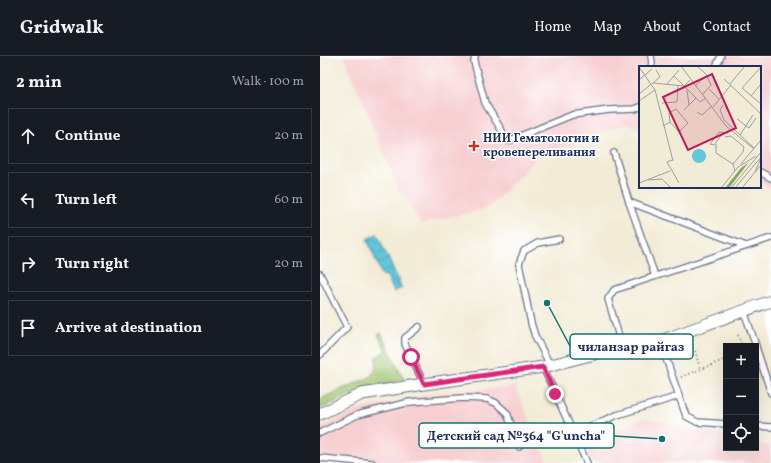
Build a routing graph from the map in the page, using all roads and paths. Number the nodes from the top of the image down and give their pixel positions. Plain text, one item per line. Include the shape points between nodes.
1 (475, 56) edge
2 (651, 56) edge
3 (721, 56) edge
4 (651, 66) edge
5 (716, 66) edge
6 (639, 107) edge
7 (614, 153) dead end
8 (761, 173) edge
9 (771, 178) edge
10 (629, 202) junction
11 (771, 238) edge
12 (559, 239) dead end
13 (746, 246) junction
14 (320, 274) edge
15 (655, 276) junction
16 (771, 301) edge
17 (744, 310) junction
18 (419, 327) dead end
19 (738, 335) dead end
20 (660, 341) junction
21 (741, 343) edge
22 (755, 343) edge
23 (320, 346) edge
24 (622, 347) junction
25 (695, 351) dead end
26 (322, 354) edge
27 (759, 356) edge
28 (723, 360) edge
29 (546, 366) junction
30 (700, 369) junction
31 (673, 380) junction
32 (424, 384) junction
33 (771, 393) edge
34 (679, 396) junction
35 (320, 414) edge
36 (723, 424) edge
37 (759, 426) edge
38 (771, 426) edge
39 (320, 433) edge
40 (574, 433) junction
41 (518, 447) dead end
42 (320, 458) edge
43 (372, 463) edge
44 (588, 463) edge

1 - 6 lane via 474,62 485,103 508,141 572,115
2 - 4 lane
3 - 5 lane
7 - 10 lane
8 - 9 lane
10 - 13 lane
10 - 15 lane
11 - 13 lane
12 - 29 lane via 538,243 524,251 520,264 531,323
13 - 15 lane
14 - 26 lane via 347,327
15 - 24 lane via 614,290 608,299
16 - 17 street
17 - 20 street
17 - 22 lane
18 - 32 lane via 405,338 405,344
19 - 21 path
20 - 24 street
20 - 31 lane
23 - 26 lane
24 - 29 street
25 - 30 path
27 - 33 lane
28 - 30 path
29 - 32 street
29 - 40 lane
30 - 31 path
31 - 34 lane
32 - 35 street via 362,394
34 - 36 lane via 686,416 697,422
34 - 40 lane via 617,415
37 - 38 lane
39 - 41 lane via 357,415 410,402 487,399 507,413
40 - 44 lane
42 - 43 lane

